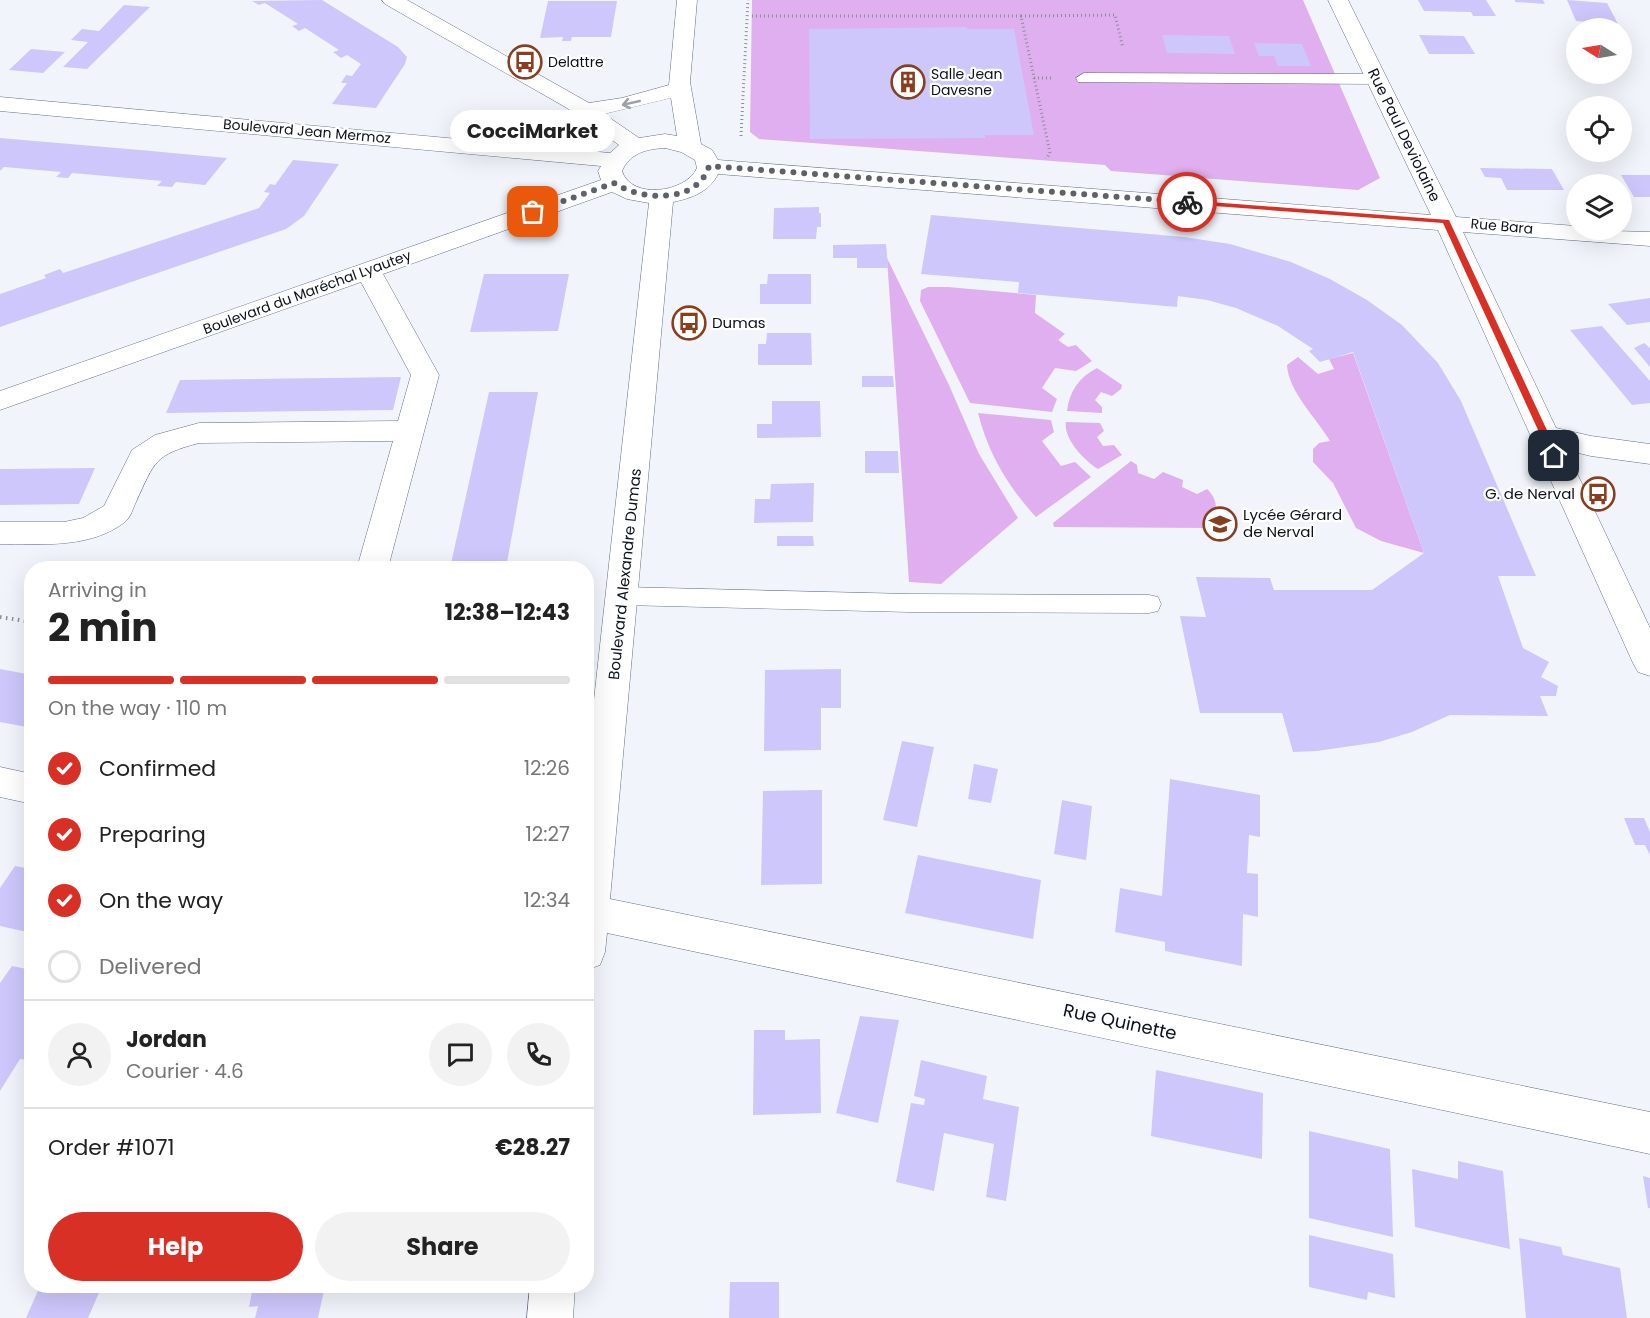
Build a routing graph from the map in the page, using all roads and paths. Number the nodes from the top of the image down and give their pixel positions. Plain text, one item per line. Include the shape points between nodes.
1 (392, 0) edge
2 (687, 0) edge
3 (748, 0) edge
4 (1338, 0) edge
5 (752, 16) dead end
6 (1021, 16) junction
7 (1084, 78) dead end
8 (1130, 78) junction
9 (1377, 79) junction
10 (677, 86) junction
11 (0, 104) edge
12 (585, 110) junction
13 (643, 144) junction
14 (690, 146) junction
15 (1045, 160) dead end
16 (709, 166) junction
17 (748, 168) junction
18 (614, 171) junction
19 (663, 196) junction
20 (1446, 221) junction
21 (1650, 239) edge
22 (368, 270) junction
23 (0, 401) edge
24 (410, 431) junction
25 (1545, 435) junction
26 (1650, 454) edge
27 (0, 533) edge
28 (375, 561) edge
29 (623, 596) junction
30 (1149, 604) dead end
31 (0, 617) edge
32 (24, 621) edge
33 (1650, 663) edge
34 (0, 782) edge
35 (24, 787) edge
36 (594, 857) edge
37 (594, 912) edge
38 (1650, 1133) edge
39 (552, 1293) edge
40 (550, 1318) edge

1 - 12 street
2 - 10 street
3 - 17 path via 741,137 749,156
4 - 9 street, Rue Paul Deviolaine
5 - 6 path
6 - 8 path via 1115,15
6 - 15 path via 1050,153
7 - 8 lane
8 - 9 lane
9 - 20 street, Rue Paul Deviolaine
10 -> 12 street via 624,104
10 - 13 street via 663,116
10 - 14 street
11 - 18 street, Boulevard Jean Mermoz
12 - 13 street
13 - 14 street via 678,142
13 - 18 street, Boulevard du Maréchal Lyautey
14 - 16 street via 706,158
16 - 17 street, Rue Bara
16 - 19 street via 696,186
17 - 20 street, Rue Bara
18 - 19 street, Boulevard Jean Mermoz via 634,193
18 - 22 street, Boulevard du Maréchal Lyautey
19 - 29 street, Boulevard Alexandre Dumas
20 - 21 street, Rue Bara
20 - 25 street, Rue Paul Deviolaine
22 - 23 street, Boulevard du Maréchal Lyautey
22 - 24 street via 425,375
24 - 27 street via 199,433 165,442 142,457 116,513 91,527 64,533
24 - 28 street
25 - 26 street
25 - 33 street, Rue Paul Deviolaine
29 - 30 lane
29 - 36 street, Boulevard Alexandre Dumas
31 - 32 path
34 - 35 street
37 - 38 street, Rue Quinette
39 - 40 street

